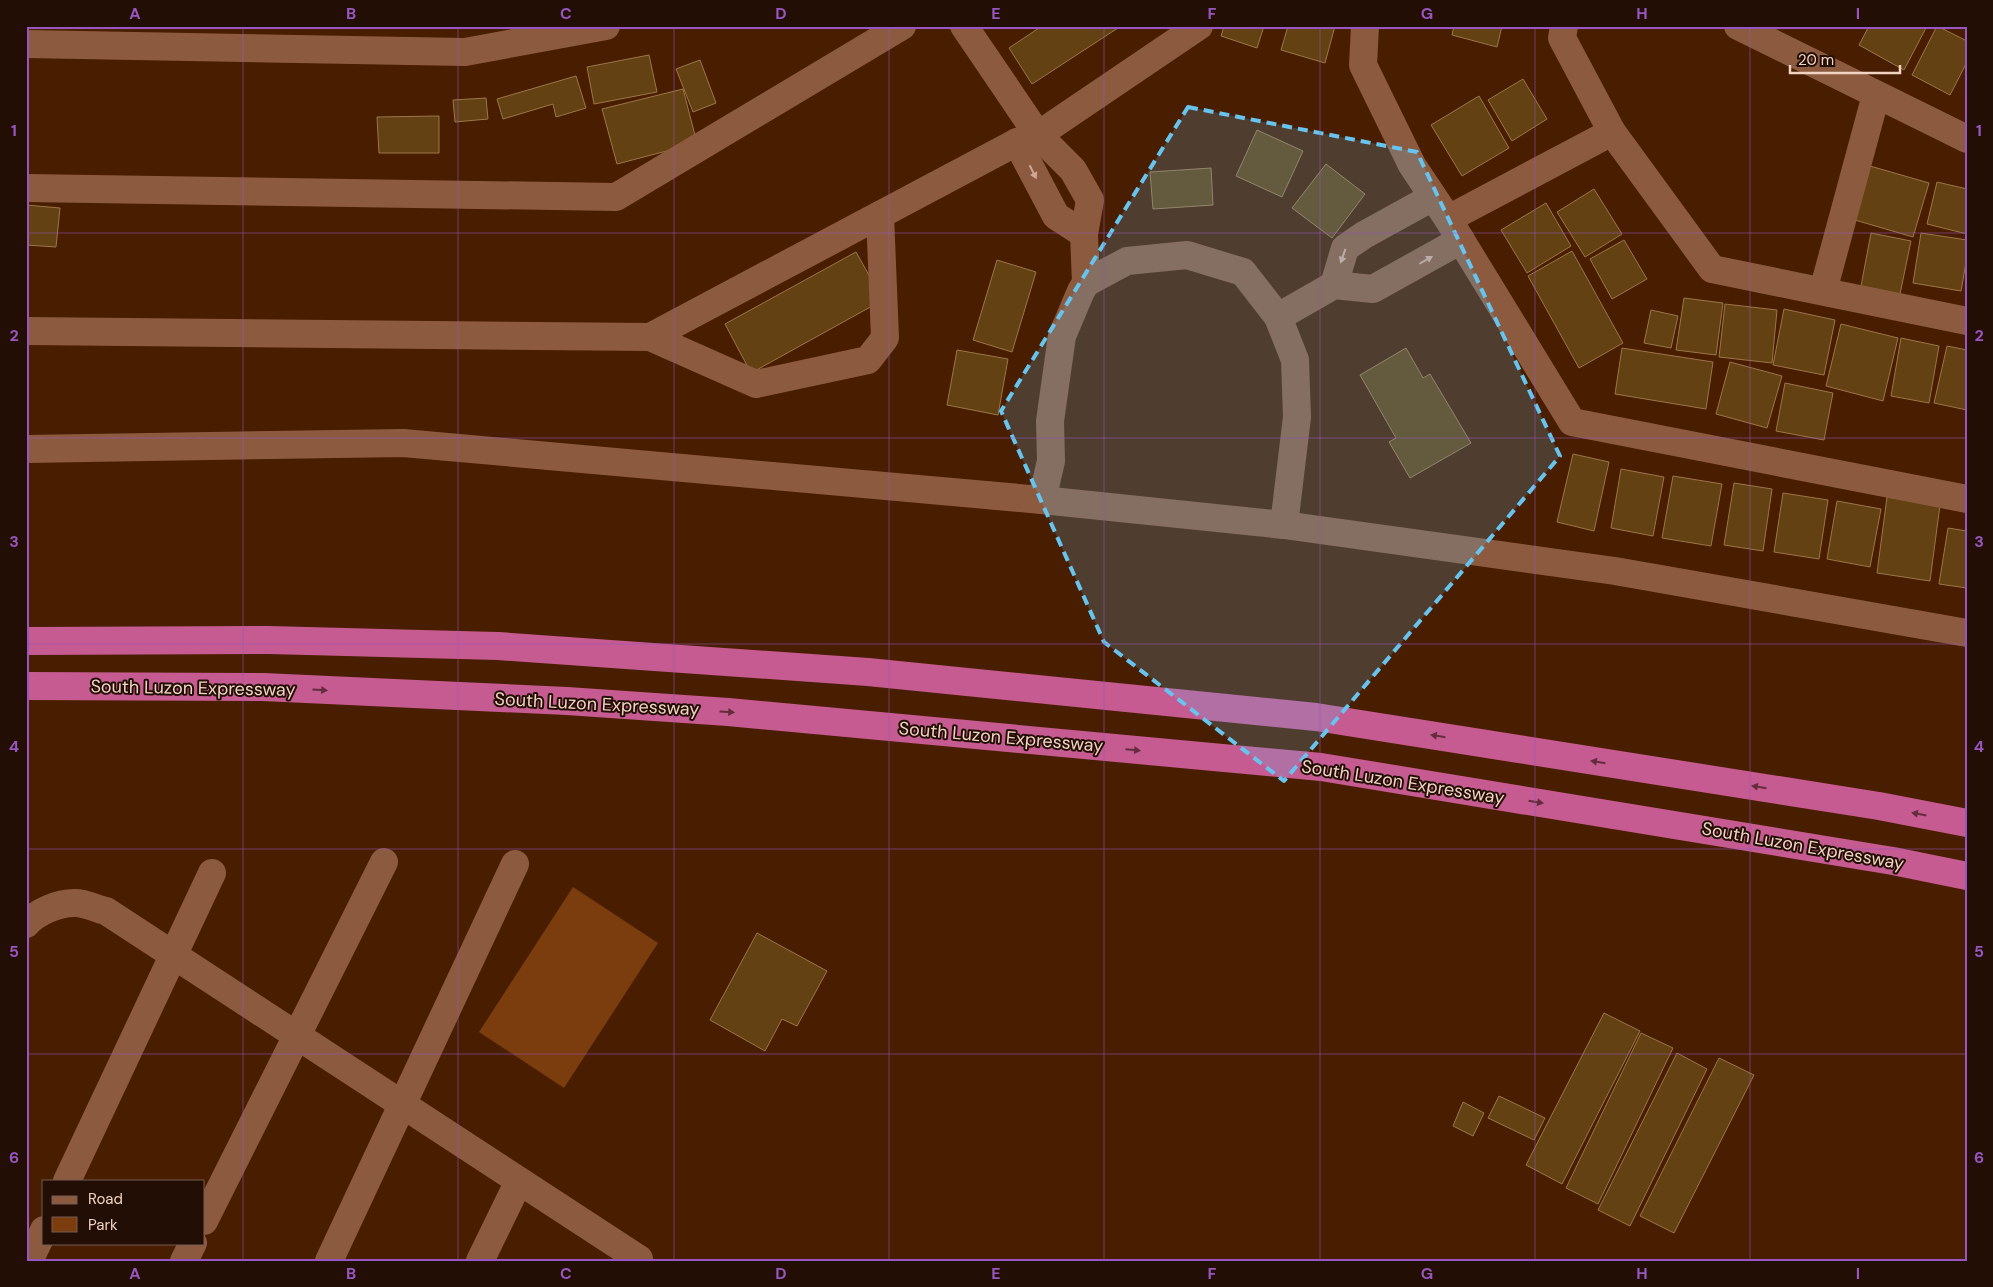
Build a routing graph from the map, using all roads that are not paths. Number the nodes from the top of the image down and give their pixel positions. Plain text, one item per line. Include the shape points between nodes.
1 (606, 26) edge
2 (902, 26) edge
3 (964, 26) edge
4 (1198, 26) edge
5 (1365, 26) edge
6 (1564, 26) edge
7 (1738, 26) edge
8 (26, 44) edge
9 (1876, 95) junction
10 (1612, 132) junction
11 (1028, 138) junction
12 (1967, 139) edge
13 (26, 188) edge
14 (880, 215) junction
15 (1447, 219) junction
16 (1084, 234) junction
17 (1086, 283) junction
18 (1334, 285) junction
19 (1823, 291) junction
20 (1278, 317) junction
21 (1967, 321) edge
22 (26, 331) edge
23 (650, 337) junction
24 (26, 449) edge
25 (1042, 500) junction
26 (1967, 500) edge
27 (1284, 525) junction
28 (1967, 634) edge
29 (26, 641) edge
30 (26, 686) edge
31 (1967, 823) edge
32 (384, 862) dead end
33 (515, 864) dead end
34 (212, 873) dead end
35 (1967, 876) edge
36 (26, 924) edge
37 (173, 955) junction
38 (297, 1035) junction
39 (402, 1104) junction
40 (67, 1180) edge
41 (519, 1180) junction
42 (205, 1219) edge
43 (42, 1234) edge
44 (192, 1244) edge
45 (29, 1261) edge
46 (184, 1261) edge
47 (329, 1261) edge
48 (480, 1261) edge
49 (638, 1261) edge

1 - 8 street via 465,52
2 - 13 street via 616,197
3 - 11 street
4 - 11 street
5 - 15 street via 1364,64 1412,165
6 - 10 street via 1562,38
7 - 9 street
9 - 12 street
9 - 19 street
10 - 15 street
10 - 19 street via 1712,269
11 - 14 street
11 -> 16 street via 1056,216
11 - 16 street via 1073,170 1090,200
14 - 23 street
14 - 23 street via 885,338 868,360 756,384
18 -> 15 street via 1373,289
15 -> 18 street via 1364,235 1345,248
15 - 26 street via 1572,422
16 - 17 street
17 - 20 street via 1127,261 1187,256 1243,272
17 - 25 street via 1062,336 1050,421 1051,461
18 - 20 street
19 - 21 street
20 - 27 street via 1295,360 1297,408
22 - 23 street
24 - 25 street via 403,443
25 - 27 street
27 - 28 street via 1615,571
31 -> 29 highway via 1316,717 868,672 498,646 269,640
30 -> 35 highway, South Luzon Expressway via 263,687 728,712 1321,767
32 - 38 street
33 - 39 street
34 - 37 street
36 - 37 street via 31,918 54,907 75,902 106,912
37 - 38 street
37 - 40 street
38 - 39 street
38 - 42 street
39 - 41 street
39 - 47 street
41 - 48 street
41 - 49 street
43 - 45 street
44 - 46 street

